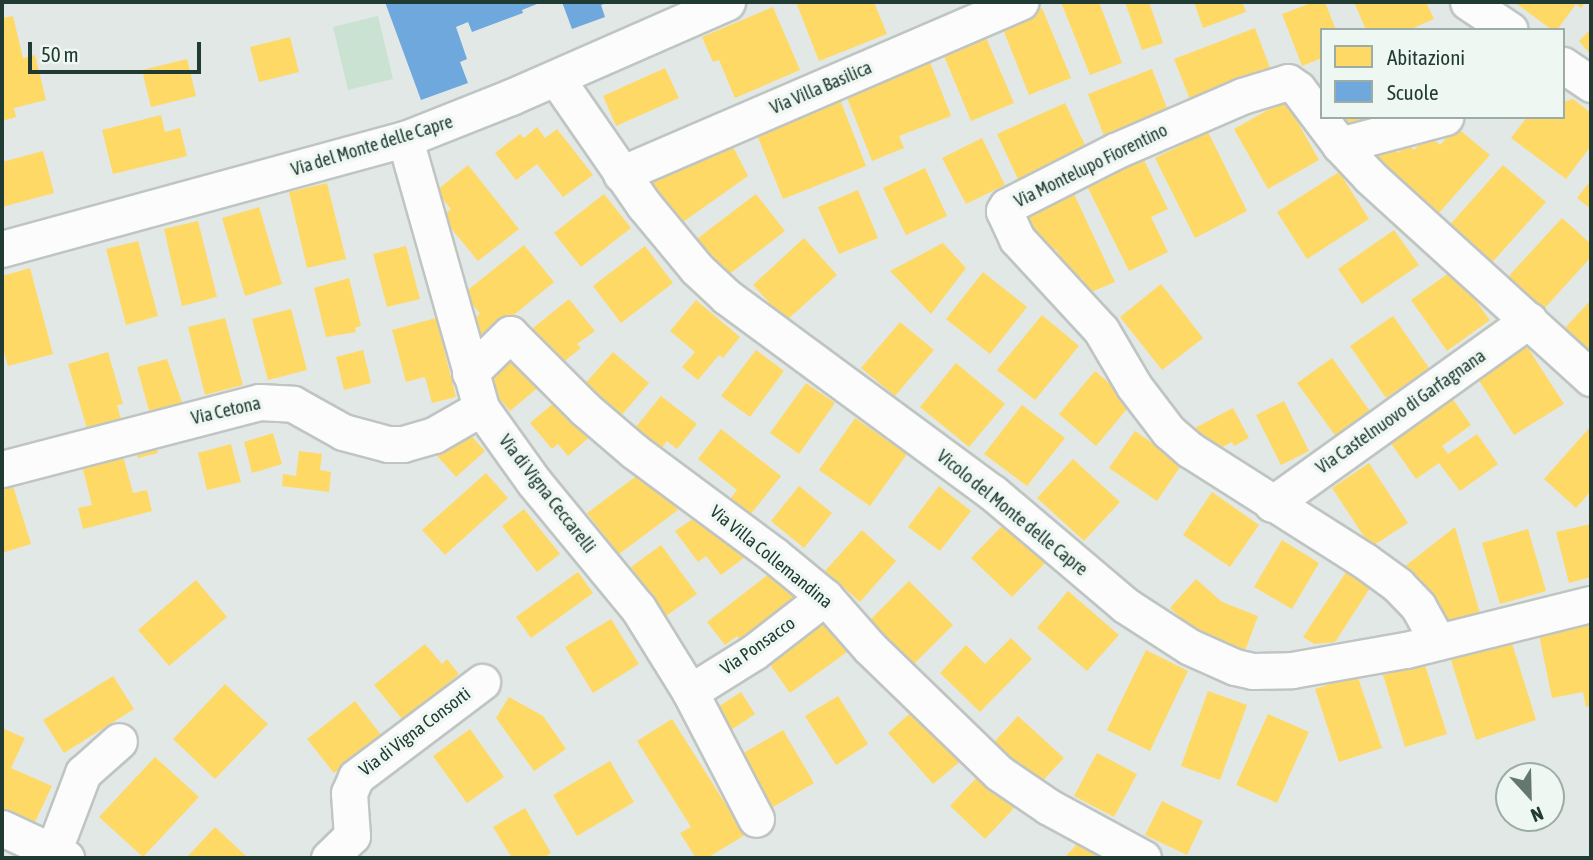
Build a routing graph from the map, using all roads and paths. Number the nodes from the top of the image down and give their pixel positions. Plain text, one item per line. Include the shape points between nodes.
1 (727, 2) edge
2 (1021, 2) edge
3 (1468, 2) edge
4 (1507, 28) edge
5 (556, 78) junction
6 (1320, 118) edge
7 (1320, 119) edge
8 (1438, 119) edge
9 (405, 139) junction
10 (1340, 145) junction
11 (621, 174) junction
12 (2, 249) edge
13 (1530, 320) junction
14 (470, 373) junction
15 (1591, 377) edge
16 (481, 408) junction
17 (2, 469) edge
18 (1272, 504) junction
19 (825, 597) junction
20 (1591, 604) edge
21 (1438, 642) junction
22 (482, 682) dead end
23 (690, 692) junction
24 (120, 741) dead end
25 (756, 819) dead end
26 (2, 828) edge
27 (60, 855) edge
28 (329, 858) edge
29 (1143, 858) edge

1 - 5 street, Via del Monte delle Capre
2 - 11 street, Via Villa Basilica
3 - 4 street
5 - 9 street, Via del Monte delle Capre
5 - 11 street, Vicolo del Monte delle Capre
6 - 18 street, Via Montelupo Fiorentino via 1298,89 1288,82 1276,83 1115,151 1004,211 1017,239 1101,330 1134,386 1169,432
7 - 10 street, Via Montelupo Fiorentino
8 - 10 street
9 - 12 street, Via del Monte delle Capre
9 - 14 street, Via di Vigna Ceccarelli
10 - 13 street, Via Montelupo Fiorentino
11 - 21 street, Vicolo del Monte delle Capre via 674,242 727,297 993,493 1125,605 1190,647 1235,667 1274,671
13 - 15 street, Via Montelupo Fiorentino
13 - 18 street, Via Castelnuovo di Garfagnana
14 - 16 street, Via di Vigna Ceccarelli
14 - 19 street, Via Villa Collemandina via 510,334 635,452
16 - 17 street, Via Cetona via 434,435 388,444 343,432 293,404 259,402
16 - 23 street, Via di Vigna Ceccarelli via 534,482 638,608
18 - 21 street, Via Montelupo Fiorentino via 1398,585 1418,606
19 - 23 street, Via Ponsacco via 754,652
19 - 29 street, Via Villa Collemandina via 870,648 999,773 1049,807
20 - 21 street, Vicolo del Monte delle Capre
22 - 28 street, Via di Vigna Consorti via 356,777 349,793 352,836
23 - 25 street, Via di Vigna Ceccarelli
24 - 27 street via 83,773
26 - 27 street

